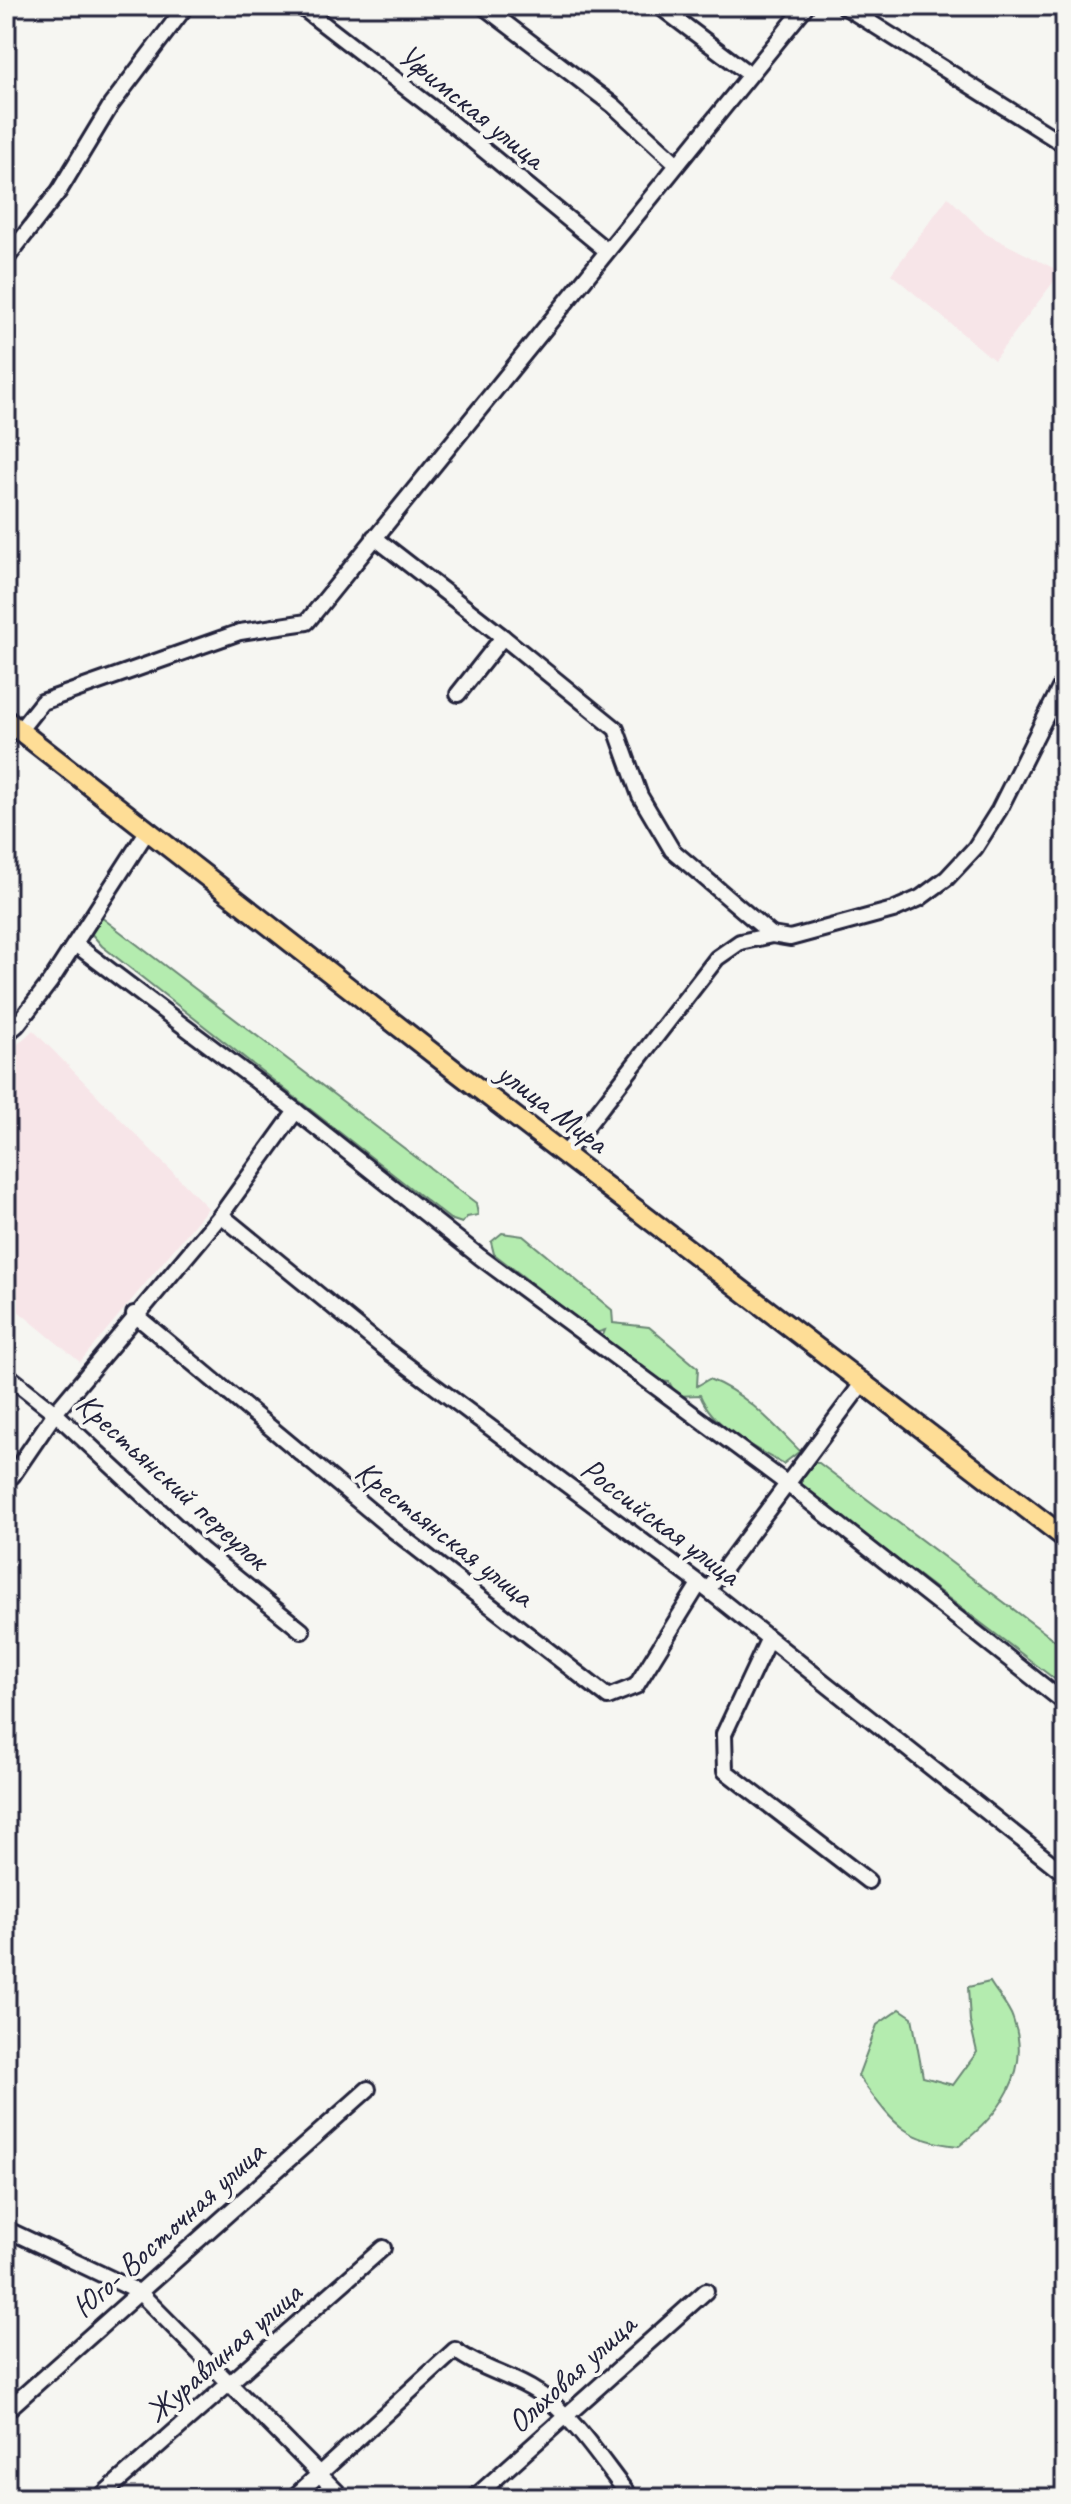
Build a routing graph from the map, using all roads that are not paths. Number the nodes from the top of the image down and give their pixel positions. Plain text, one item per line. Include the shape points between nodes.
1 (186, 6) edge
2 (300, 6) edge
3 (483, 6) edge
4 (659, 6) edge
5 (806, 6) edge
6 (844, 6) edge
7 (749, 74) junction
8 (1065, 145) edge
9 (676, 163) junction
10 (607, 251) junction
11 (6, 259) edge
12 (374, 537) junction
13 (503, 637) junction
14 (1065, 678) edge
15 (458, 694) dead end
16 (13, 725) edge
17 (148, 830) junction
18 (772, 935) junction
19 (75, 944) junction
20 (6, 1034) edge
21 (296, 1111) junction
22 (565, 1154) junction
23 (221, 1215) junction
24 (134, 1314) junction
25 (6, 1374) edge
26 (864, 1381) junction
27 (55, 1413) junction
28 (9, 1474) edge
29 (786, 1483) junction
30 (1065, 1538) edge
31 (704, 1587) junction
32 (302, 1631) dead end
33 (768, 1640) junction
34 (1065, 1703) edge
35 (1065, 1874) edge
36 (868, 1881) dead end
37 (368, 2089) dead end
38 (9, 2235) edge
39 (383, 2248) dead end
40 (706, 2291) dead end
41 (139, 2292) junction
42 (228, 2382) junction
43 (6, 2411) edge
44 (565, 2416) junction
45 (320, 2474) junction
46 (99, 2498) edge
47 (293, 2498) edge
48 (343, 2498) edge
49 (474, 2498) edge
50 (631, 2498) edge

1 - 11 street
2 - 10 street, Уфимская улица
3 - 9 street via 614,106
4 - 7 street
5 - 7 street
6 - 8 street
7 - 9 street
9 - 10 street
10 - 12 street
12 - 13 street
12 - 16 street via 307,622 240,632 42,702
13 - 15 street
13 - 18 street via 616,729 640,796 672,850
14 - 18 street via 999,810 975,848 947,878 893,910 790,938
16 - 17 main road, улица Мира
17 - 19 street
17 - 22 main road, улица Мира
18 - 22 street via 740,942 717,958
19 - 20 street
19 - 21 street
21 - 23 street
21 - 29 street via 493,1267
22 - 26 main road, улица Мира
23 - 24 street
23 - 31 street, Российская улица via 385,1349
24 - 27 street
24 - 31 street, Крестьянская улица via 392,1529 608,1697 636,1686
25 - 27 street, Крестьянский переулок
26 - 29 street
26 - 30 main road, улица Мира
27 - 28 street
27 - 32 street, Крестьянский переулок via 203,1551
29 - 31 street
29 - 34 street
31 - 33 street, Российская улица
33 - 35 street, Российская улица
33 - 36 street via 724,1734 725,1771
37 - 41 street, Юго- Восточная улица
38 - 41 street
39 - 42 street, Журавлиная улица
40 - 44 street, Ольховая улица
41 - 42 street
41 - 43 street, Юго- Восточная улица
42 - 45 street
42 - 46 street, Журавлиная улица
44 - 45 street via 537,2392 455,2350
44 - 49 street, Ольховая улица
44 - 50 street
45 - 47 street
45 - 48 street

